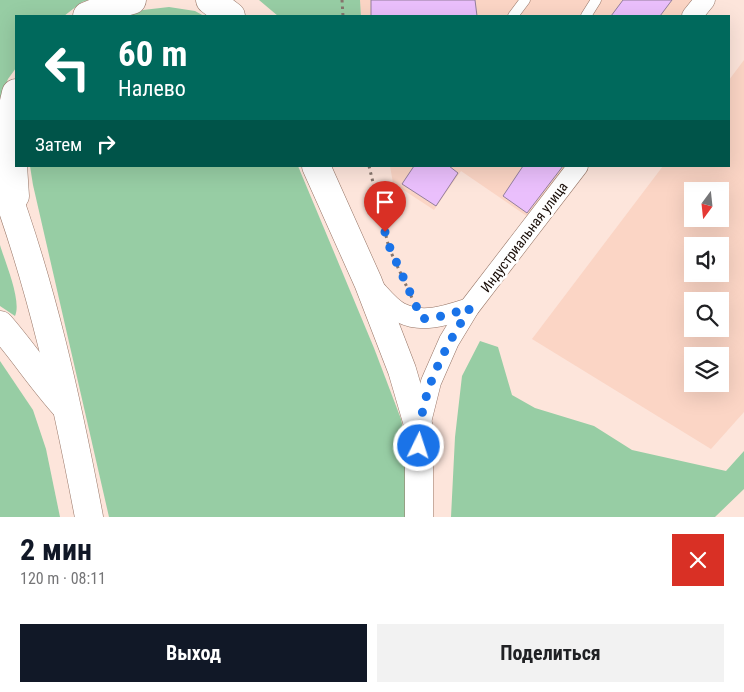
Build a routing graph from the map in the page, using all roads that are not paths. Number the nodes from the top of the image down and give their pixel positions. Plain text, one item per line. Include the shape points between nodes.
1 (132, 0) edge
2 (525, 0) edge
3 (596, 0) edge
4 (705, 0) edge
5 (89, 15) edge
6 (513, 15) edge
7 (587, 15) edge
8 (693, 15) edge
9 (15, 97) edge
10 (316, 167) edge
11 (577, 167) edge
12 (0, 174) edge
13 (17, 220) junction
14 (368, 282) junction
15 (470, 308) junction
16 (0, 325) edge
17 (69, 411) junction
18 (419, 428) junction
19 (89, 517) edge
20 (419, 517) edge

1 - 5 street
2 - 6 lane
3 - 7 lane
4 - 8 street
9 - 13 street via 10,119
10 - 14 street
11 - 15 street, Индустриальная улица
12 - 13 street
13 - 17 street via 42,301
14 - 15 street via 400,312 422,319
14 - 18 street via 402,370
15 - 18 street, Индустриальная улица via 438,362
16 - 17 street
17 - 19 street
18 - 20 street

